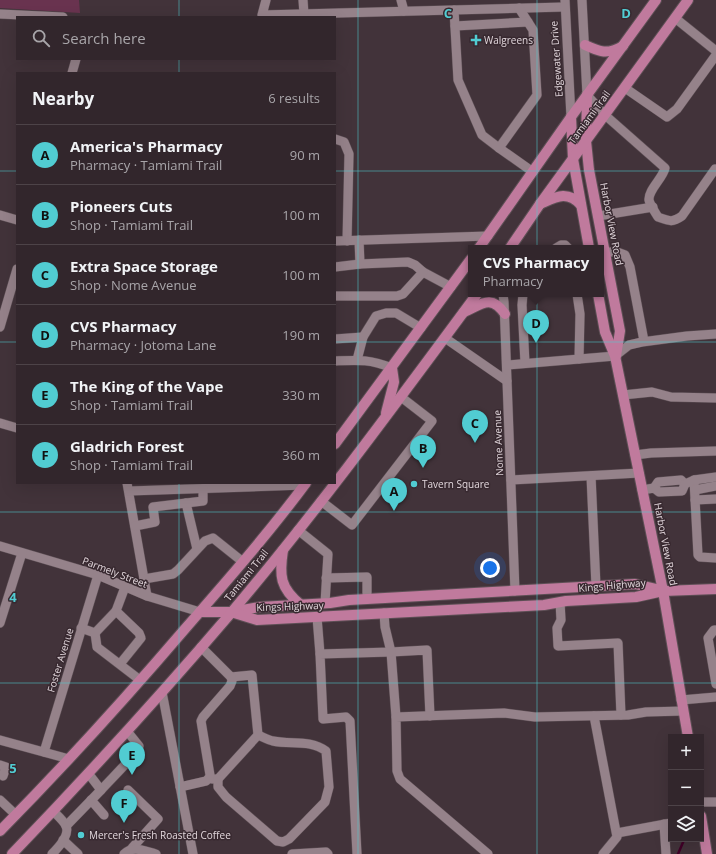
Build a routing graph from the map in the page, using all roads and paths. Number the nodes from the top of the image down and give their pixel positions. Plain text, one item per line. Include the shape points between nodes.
1 (266, 0) edge
2 (303, 0) edge
3 (401, 0) edge
4 (582, 0) edge
5 (656, 0) edge
6 (688, 0) edge
7 (564, 3) edge
8 (519, 8) junction
9 (454, 10) junction
10 (404, 11) junction
11 (0, 14) edge
12 (304, 14) junction
13 (43, 16) edge
14 (675, 18) junction
15 (528, 22) junction
16 (455, 30) junction
17 (585, 44) junction
18 (623, 46) junction
19 (716, 51) edge
20 (716, 55) edge
21 (76, 60) edge
22 (72, 72) edge
23 (625, 88) junction
24 (587, 95) junction
25 (605, 115) junction
26 (571, 117) junction
27 (336, 139) edge
28 (586, 142) junction
29 (500, 148) junction
30 (573, 159) junction
31 (715, 168) dead end
32 (533, 172) junction
33 (540, 204) junction
34 (581, 205) junction
35 (653, 207) junction
36 (0, 215) edge
37 (598, 216) junction
38 (16, 220) edge
39 (488, 236) junction
40 (359, 240) junction
41 (336, 241) edge
42 (347, 241) junction
43 (481, 245) edge
44 (512, 245) edge
45 (588, 245) edge
46 (604, 245) edge
47 (604, 247) edge
48 (605, 252) junction
49 (468, 263) edge
50 (360, 264) junction
51 (336, 266) edge
52 (16, 271) edge
53 (423, 272) junction
54 (451, 287) junction
55 (336, 296) edge
56 (475, 297) edge
57 (503, 297) edge
58 (523, 297) edge
59 (577, 297) edge
60 (599, 297) edge
61 (464, 312) junction
62 (505, 314) junction
63 (0, 327) edge
64 (421, 328) junction
65 (716, 334) edge
66 (363, 337) junction
67 (336, 338) edge
68 (445, 338) junction
69 (644, 341) junction
70 (616, 356) junction
71 (579, 359) junction
72 (357, 360) junction
73 (336, 361) edge
74 (526, 363) junction
75 (507, 365) junction
76 (392, 368) junction
77 (507, 381) junction
78 (623, 394) junction
79 (401, 397) junction
80 (716, 398) edge
81 (384, 419) junction
82 (0, 423) edge
83 (16, 428) edge
84 (336, 443) edge
85 (716, 451) edge
86 (635, 455) junction
87 (639, 473) junction
88 (591, 476) junction
89 (716, 477) edge
90 (510, 480) junction
91 (694, 480) junction
92 (336, 481) edge
93 (305, 484) edge
94 (334, 484) edge
95 (716, 486) edge
96 (128, 487) edge
97 (204, 488) junction
98 (642, 490) junction
99 (695, 495) junction
100 (716, 499) edge
101 (321, 501) junction
102 (186, 503) junction
103 (135, 526) junction
104 (298, 530) junction
105 (0, 546) edge
106 (197, 549) junction
107 (283, 549) junction
108 (22, 553) junction
109 (716, 558) edge
110 (242, 562) junction
111 (98, 575) junction
112 (326, 578) junction
113 (144, 579) junction
114 (596, 586) junction
115 (125, 587) junction
116 (716, 589) edge
117 (516, 590) junction
118 (663, 590) junction
119 (146, 596) junction
120 (383, 598) junction
121 (367, 599) junction
122 (560, 602) junction
123 (325, 603) junction
124 (301, 605) junction
125 (116, 611) junction
126 (200, 612) junction
127 (231, 612) junction
128 (384, 613) junction
129 (317, 617) junction
130 (0, 623) edge
131 (81, 628) junction
132 (716, 630) edge
133 (94, 633) junction
134 (201, 646) junction
135 (391, 652) junction
136 (320, 654) junction
137 (120, 664) junction
138 (232, 677) junction
139 (140, 680) junction
140 (716, 684) edge
141 (162, 692) junction
142 (716, 697) edge
143 (681, 700) junction
144 (683, 711) junction
145 (621, 715) junction
146 (430, 716) junction
147 (594, 716) junction
148 (396, 717) junction
149 (127, 731) junction
150 (687, 734) edge
151 (258, 735) junction
152 (0, 740) edge
153 (44, 752) junction
154 (69, 759) junction
155 (0, 765) edge
156 (88, 773) junction
157 (214, 779) junction
158 (2, 780) edge
159 (180, 787) junction
160 (101, 790) junction
161 (128, 790) dead end
162 (0, 800) edge
163 (91, 800) junction
164 (704, 802) edge
165 (716, 802) edge
166 (53, 811) junction
167 (16, 815) junction
168 (104, 815) dead end
169 (667, 824) edge
170 (66, 826) junction
171 (0, 831) edge
172 (617, 833) junction
173 (704, 833) edge
174 (63, 840) junction
175 (132, 848) junction
176 (12, 854) edge
177 (52, 854) edge
178 (78, 854) edge
179 (124, 854) edge
180 (156, 854) edge
181 (194, 854) edge
182 (292, 854) edge
183 (328, 854) edge
184 (357, 854) edge
185 (488, 854) edge
186 (603, 854) edge
187 (666, 854) edge
188 (708, 854) edge

1 - 12 street via 262,15
2 - 12 street
3 - 10 street
4 - 17 street
5 - 18 main road, Tamiami Trail
6 - 14 main road, Tamiami Trail
7 - 8 street
7 - 26 street, Edgewater Drive
8 - 9 street
8 - 15 street
9 - 10 street
9 - 16 street
10 - 12 street
11 - 13 street
14 - 19 street
14 - 23 main road, Tamiami Trail
15 - 16 street
15 - 29 street via 533,30 537,95
16 - 29 street via 458,80 482,135
17 - 18 main road via 605,52
17 - 24 street
18 - 24 main road, Tamiami Trail
20 - 23 street via 677,109 667,117
21 - 22 street
23 - 25 main road, Tamiami Trail
24 - 25 street
24 - 26 main road, Tamiami Trail
24 - 28 main road, Harbor View Road
25 - 28 main road, Tamiami Trail
25 - 35 street via 665,168 650,194 649,201
26 - 30 main road
26 - 32 main road, Tamiami Trail
27 - 42 street via 344,142 349,154
28 - 30 main road, Tamiami Trail
28 - 37 main road, Harbor View Road
29 - 32 street
30 - 33 main road, Tamiami Trail
30 - 34 main road
31 - 35 street via 677,220 668,221 658,217
32 - 39 main road, Tamiami Trail
33 - 34 main road via 566,196 575,198
33 - 44 main road, Tamiami Trail
34 - 45 main road
35 - 37 street
36 - 38 street
37 - 46 main road, Harbor View Road
39 - 40 street
39 - 43 main road, Tamiami Trail
40 - 42 street
40 - 50 street
41 - 42 street
47 - 48 main road, Harbor View Road
48 - 69 street via 625,255 630,267
48 - 70 main road, Harbor View Road via 620,331
49 - 54 main road
50 - 51 street
50 - 53 street via 408,262
52 - 63 street
53 - 54 street
53 - 55 street via 403,294 397,296
54 - 64 main road
56 - 61 main road, Tamiami Trail
57 - 62 street, Nome Avenue
58 - 74 street
59 - 71 street via 580,314
60 - 70 main road, Harbor View Road via 605,332
61 - 62 main road via 486,302 493,302
61 - 68 main road, Tamiami Trail
62 - 75 street, Nome Avenue
64 - 66 street via 396,313 386,313 376,316
64 - 76 main road
65 - 69 street
66 - 67 street
66 - 72 street
68 - 77 street
68 - 79 main road, Tamiami Trail
69 - 70 street via 630,345
70 - 71 street
70 - 78 main road, Harbor View Road
71 - 74 street
72 - 73 street
72 - 76 street via 376,361
74 - 75 street
75 - 77 street, Nome Avenue
76 - 81 main road via 393,390
76 - 84 main road
77 - 90 street, Nome Avenue
78 - 80 street via 652,392 671,397
78 - 86 main road, Harbor View Road
79 - 81 main road, Tamiami Trail
79 - 101 street via 432,421 376,494 352,525
81 - 92 main road, Tamiami Trail
82 - 83 street
85 - 86 street
86 - 87 main road, Harbor View Road
87 - 88 street
87 - 98 main road, Harbor View Road
88 - 90 street
88 - 114 street
89 - 91 street
90 - 117 street, Nome Avenue
91 - 98 street via 685,484 681,480 658,482 654,488
91 - 99 street
93 - 97 street
93 - 110 main road, Tamiami Trail
94 - 101 main road, Tamiami Trail
95 - 99 street
96 - 97 street
96 - 103 street
97 - 102 street via 203,501
98 - 118 main road, Harbor View Road
99 - 100 street
99 - 109 street via 698,555
101 - 104 main road, Tamiami Trail
102 - 103 street via 153,507 155,522
102 - 106 street
103 - 113 street
104 - 107 main road, Tamiami Trail
104 - 112 street via 328,554
105 - 108 street, Parmely Street
106 - 110 street via 205,541 213,538
106 - 113 street via 173,574
107 - 124 main road via 280,566 282,580 286,590
107 - 127 main road, Tamiami Trail
108 - 111 street, Parmely Street
108 - 130 street
110 - 126 main road, Tamiami Trail
111 - 115 street, Parmely Street
111 - 131 street, Foster Avenue
112 - 121 street via 367,577
112 - 123 street
113 - 119 street
114 - 117 main road, Kings Highway
114 - 118 main road, Kings Highway via 635,584
115 - 119 street, Parmely Street
115 - 125 street
116 - 118 main road, Kings Highway
117 - 120 main road, Kings Highway
118 - 122 main road, Kings Highway via 636,597
118 - 143 main road, Harbor View Road
119 - 126 street, Parmely Street
120 - 121 main road, Kings Highway
120 - 128 main road
121 - 123 main road, Kings Highway
122 - 128 main road, Kings Highway
122 - 145 street via 558,646 618,643
123 - 124 main road, Kings Highway
124 - 127 main road, Kings Highway via 260,607
125 - 133 street
125 - 137 street via 141,638
126 - 127 main road
126 - 139 main road, Tamiami Trail
127 - 129 main road, Kings Highway via 257,620
127 - 134 main road, Tamiami Trail
128 - 129 main road, Kings Highway
128 - 135 street
129 - 136 street
131 - 133 street
131 - 153 street, Foster Avenue
132 - 140 street via 708,638
133 - 137 street via 97,647
134 - 138 street
134 - 141 main road, Tamiami Trail
135 - 136 street
135 - 146 street via 427,650
135 - 148 street
136 - 184 street via 323,719 346,717 350,721
137 - 139 street
138 - 151 street via 252,675
138 - 157 street via 230,686 202,717 210,775
139 - 154 main road, Tamiami Trail
141 - 149 main road, Tamiami Trail
141 - 159 street
142 - 143 street
143 - 144 main road, Harbor View Road
144 - 145 street
144 - 150 main road, Harbor View Road
145 - 147 street
146 - 147 street via 504,713 536,717
146 - 148 street
147 - 172 street
148 - 185 street via 397,771 400,778
149 - 156 main road, Tamiami Trail
149 - 160 street via 139,746 138,751
151 - 157 street
151 - 157 street via 273,741 310,743 326,752 329,787 325,802 289,839 277,841 226,797
152 - 153 street
153 - 154 street
154 - 167 main road, Tamiami Trail
155 - 158 street via 6,766
156 - 160 street
156 - 166 main road, Tamiami Trail
157 - 159 street
159 - 181 street
160 - 163 street
161 - 175 street via 158,819
162 - 167 street
163 - 168 street
163 - 170 street
164 - 165 street
166 - 170 street
166 - 176 main road, Tamiami Trail
167 - 171 main road, Tamiami Trail
169 - 172 street
169 - 187 street
170 - 174 street
172 - 186 street via 617,837
173 - 188 main road
174 - 177 street
174 - 178 street
175 - 179 street
175 - 180 street
182 - 183 street

